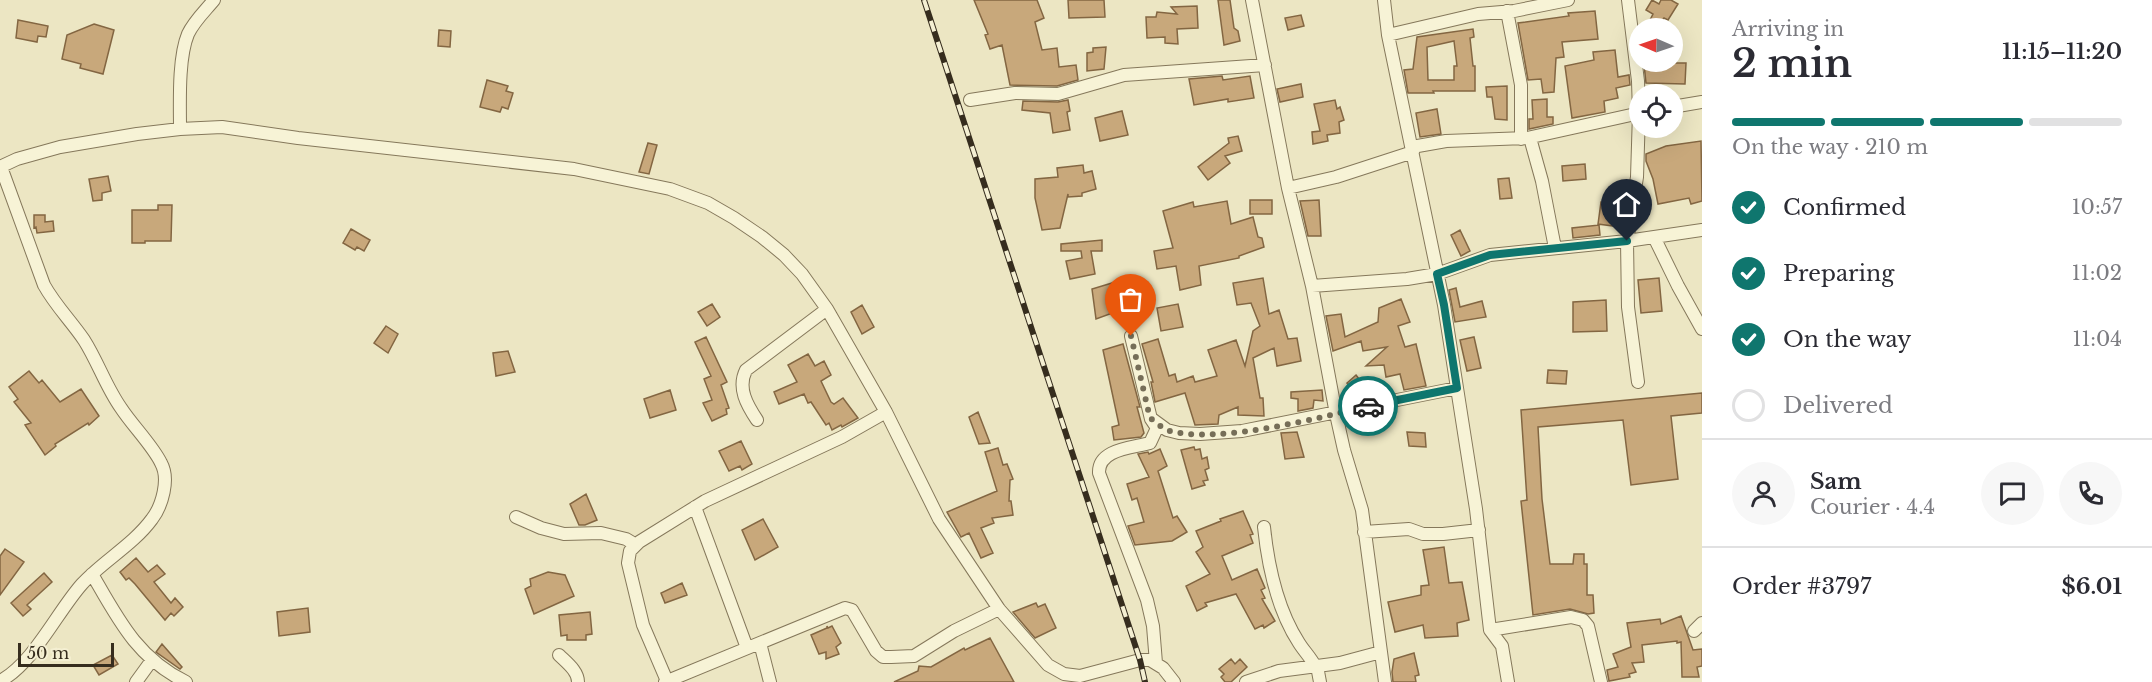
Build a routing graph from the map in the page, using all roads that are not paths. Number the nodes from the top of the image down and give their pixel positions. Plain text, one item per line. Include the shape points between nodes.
1 (214, 0) edge
2 (1252, 0) edge
3 (1384, 0) edge
4 (1568, 0) edge
5 (1628, 0) edge
6 (1510, 7) edge
7 (1388, 35) junction
8 (1265, 65) junction
9 (1638, 84) edge
10 (970, 100) dead end
11 (1702, 102) edge
12 (1683, 105) edge
13 (1629, 115) edge
14 (180, 129) junction
15 (1526, 138) junction
16 (1638, 138) edge
17 (1413, 149) junction
18 (1, 167) edge
19 (1288, 189) junction
20 (1702, 230) edge
21 (1654, 237) junction
22 (1627, 241) junction
23 (1555, 248) junction
24 (1437, 274) junction
25 (1312, 286) junction
26 (827, 309) junction
27 (1702, 329) edge
28 (1131, 336) dead end
29 (1638, 382) dead end
30 (1457, 388) junction
31 (886, 412) junction
32 (1336, 414) junction
33 (1150, 418) junction
34 (757, 420) dead end
35 (695, 507) junction
36 (516, 517) dead end
37 (1264, 527) dead end
38 (1479, 530) junction
39 (1364, 532) junction
40 (636, 545) junction
41 (92, 574) junction
42 (999, 609) junction
43 (1490, 630) junction
44 (760, 643) junction
45 (747, 648) junction
46 (1381, 652) junction
47 (559, 655) dead end
48 (152, 660) junction
49 (1156, 663) junction
50 (1316, 666) junction
51 (1080, 676) junction
52 (1095, 677) edge
53 (7, 680) edge
54 (665, 681) edge
55 (136, 682) edge
56 (186, 682) edge
57 (578, 682) edge
58 (770, 682) edge
59 (1067, 682) edge
60 (1174, 682) edge
61 (1246, 682) edge
62 (1320, 682) edge
63 (1385, 682) edge
64 (1508, 682) edge
65 (1601, 682) edge

1 - 14 street via 187,36
2 - 8 street
3 - 7 street
4 - 6 street
5 - 9 street
6 - 7 street
6 - 15 street
7 - 17 street
8 - 10 street via 1124,75 1058,94 1015,93
8 - 19 street
11 - 12 street
13 - 15 street
14 - 18 street via 46,150
14 - 26 street via 222,128 574,169 670,189 708,203 762,237 802,274
15 - 17 street via 1446,141
15 - 23 street via 1542,181
16 - 22 street via 1637,177
17 - 19 street via 1336,177
17 - 24 street
18 - 41 street via 44,285 83,339 118,405 162,464 164,491 153,519
19 - 25 street
20 - 21 street
21 - 22 street
21 - 27 street
22 - 23 street
22 - 29 street via 1629,307
23 - 24 street via 1490,255
24 - 25 street
24 - 30 street
25 - 32 street
26 - 31 street
26 - 34 street via 746,370 742,387
28 - 33 street
30 - 32 street
30 - 38 street
31 - 35 street
31 - 42 street via 939,519
32 - 33 street via 1200,435 1167,430
32 - 39 street via 1362,510
33 - 49 street via 1157,428 1150,443 1107,455 1099,473 1147,600
35 - 40 street
35 - 45 street
36 - 40 street via 564,534 601,533
37 - 50 street via 1270,574 1278,596 1298,642
38 - 39 street via 1443,534 1409,529
38 - 43 street
39 - 46 street
40 - 54 street via 630,551 628,563 642,625
41 - 48 street via 121,624
41 - 53 street
42 - 44 street via 914,656 883,657 848,608
42 - 51 street via 1048,665 1064,674
43 - 64 street via 1502,646
43 - 65 street via 1571,617 1583,620 1588,626
44 - 45 street
44 - 58 street
45 - 54 street
46 - 50 street
46 - 63 street
47 - 57 street via 573,669
48 - 55 street
48 - 56 street
49 - 52 street via 1140,660
49 - 60 street
50 - 61 street via 1279,671
50 - 62 street
51 - 52 street
51 - 59 street

